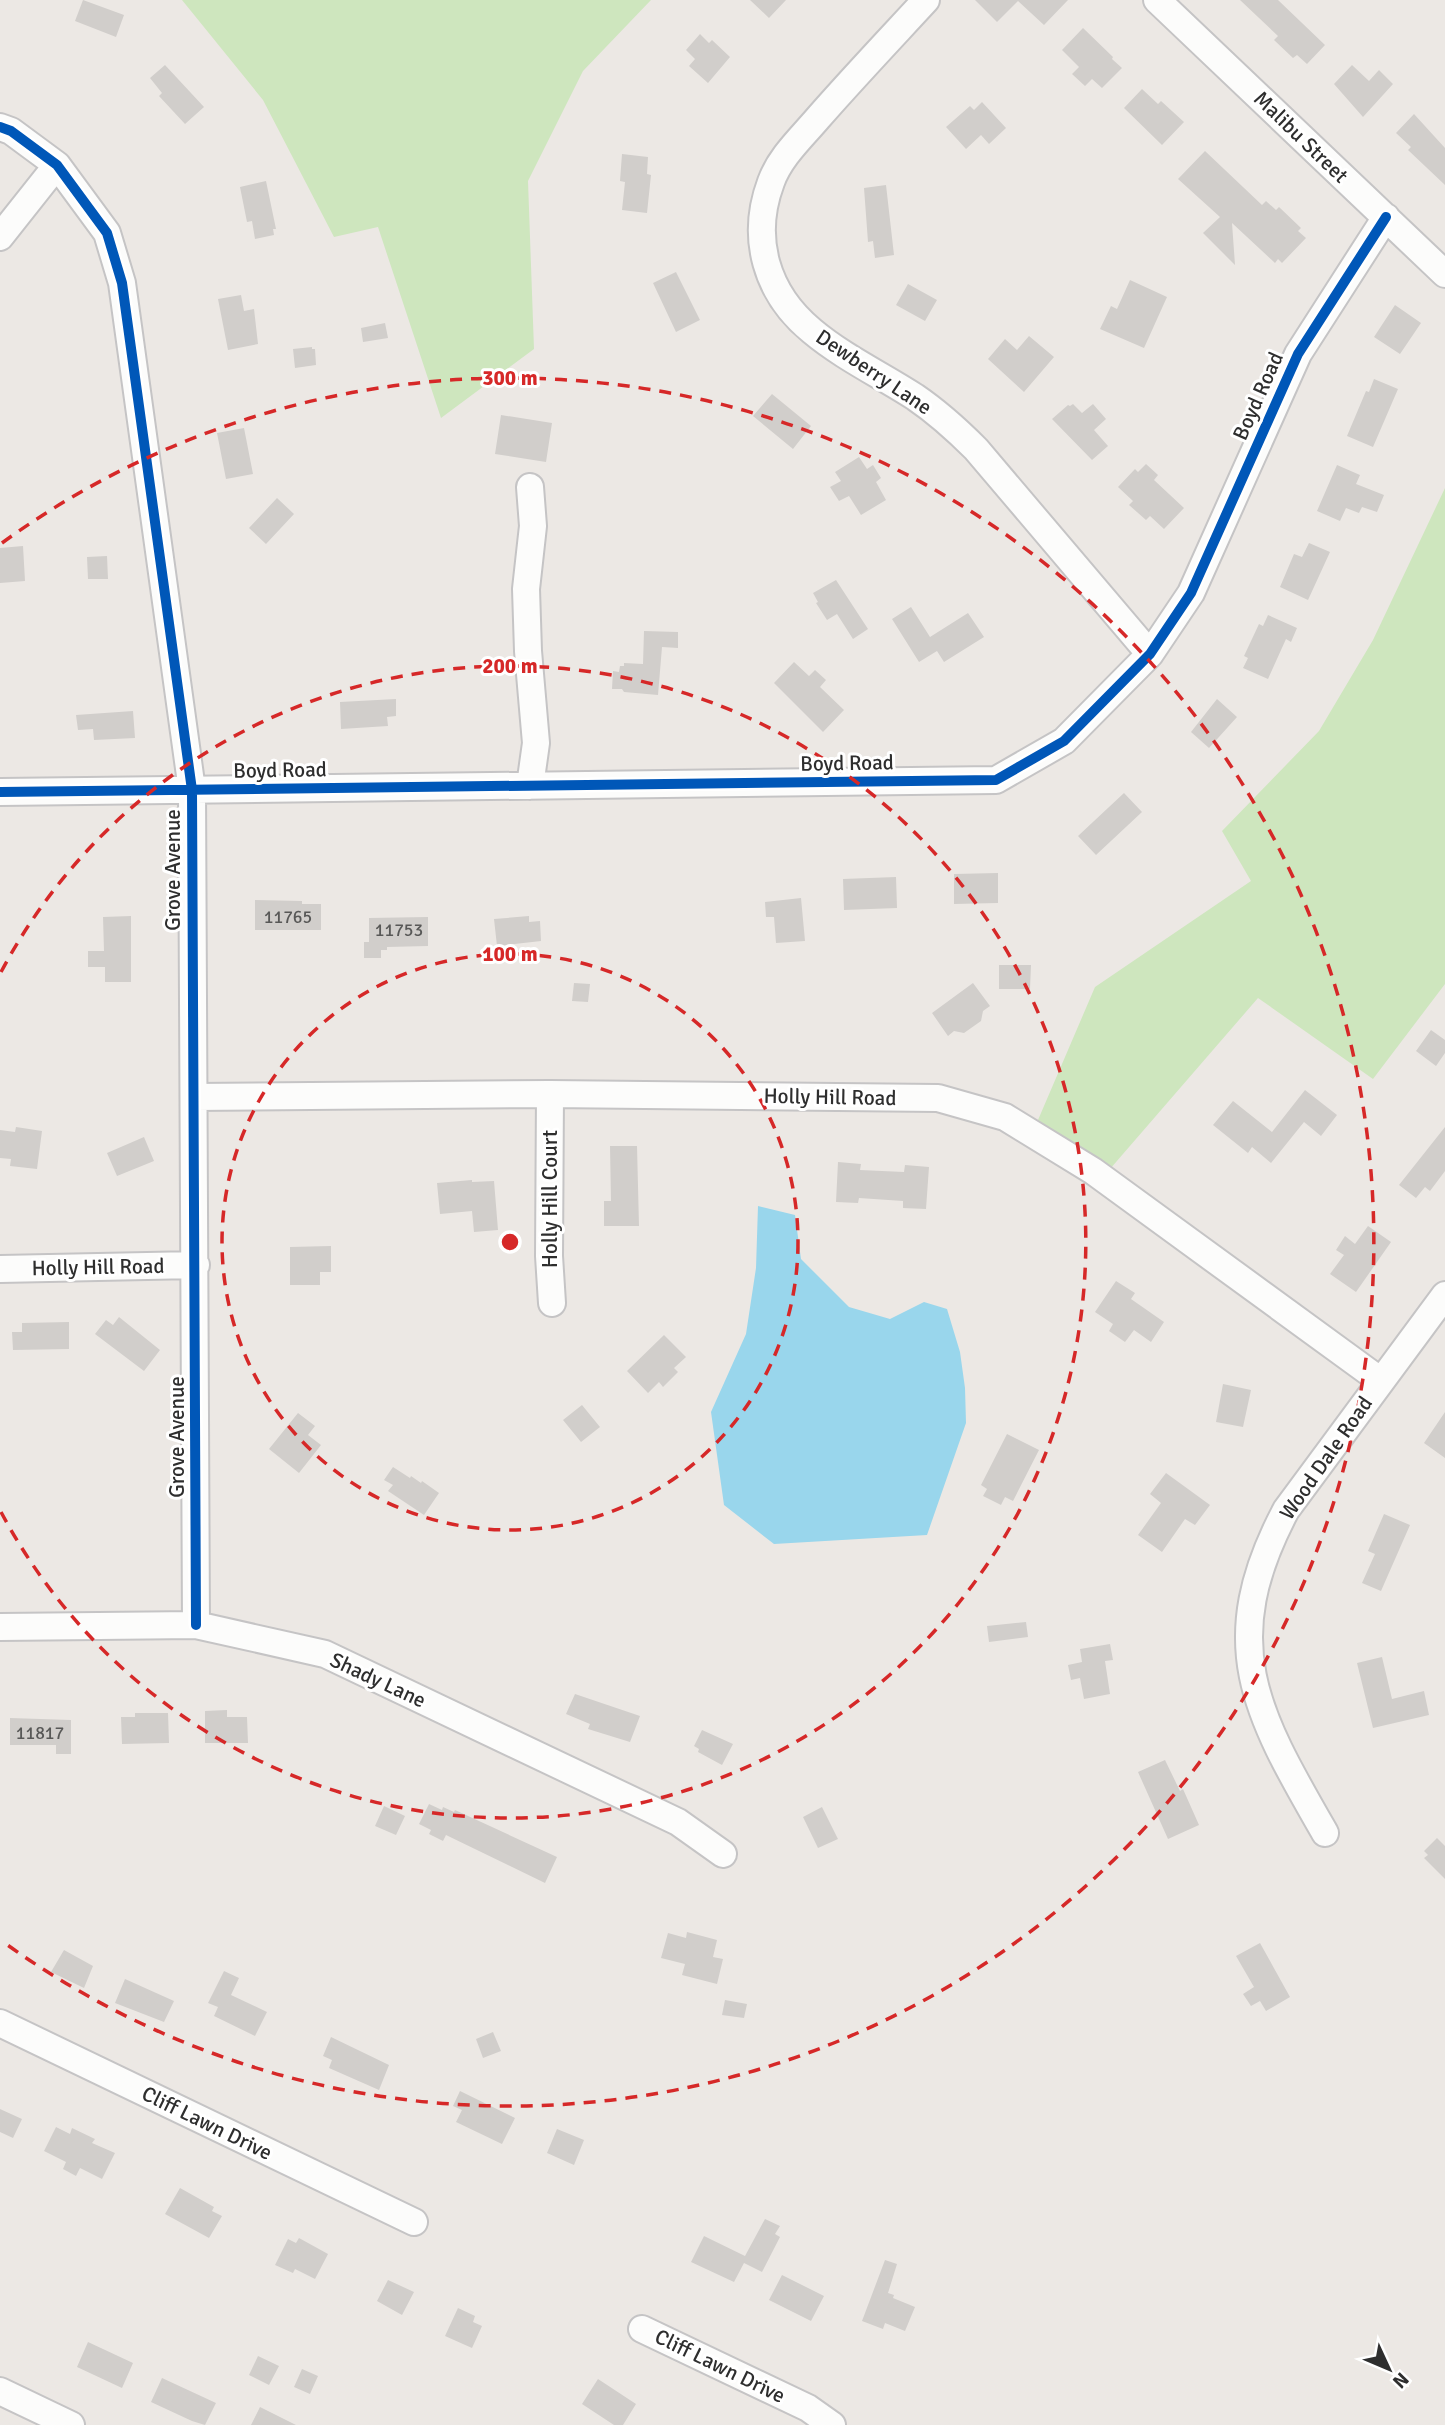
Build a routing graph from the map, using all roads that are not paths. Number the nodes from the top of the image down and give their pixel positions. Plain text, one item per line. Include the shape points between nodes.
1 (926, 0) edge
2 (1157, 0) edge
3 (0, 127) edge
4 (57, 165) junction
5 (1386, 217) junction
6 (0, 237) edge
7 (1445, 274) edge
8 (530, 487) dead end
9 (1150, 654) junction
10 (530, 786) junction
11 (192, 790) junction
12 (0, 792) edge
13 (550, 1094) junction
14 (194, 1097) junction
15 (196, 1265) junction
16 (0, 1269) edge
17 (1445, 1294) edge
18 (552, 1303) dead end
19 (1381, 1381) junction
20 (196, 1625) junction
21 (0, 1627) edge
22 (1325, 1833) dead end
23 (723, 1854) dead end
24 (0, 2023) edge
25 (414, 2222) dead end
26 (642, 2329) dead end
27 (0, 2391) edge
28 (71, 2425) edge
29 (832, 2425) edge

1 - 9 street, Dewberry Lane via 783,160 765,204 764,260 773,284 808,328 916,398 976,449
2 - 5 street, Malibu Street
3 - 4 street, Grove Avenue
4 - 6 street
4 - 11 street, Grove Avenue via 107,233 122,284
5 - 7 street, Malibu Street
5 - 9 street, Boyd Road via 1298,354 1191,593
8 - 10 street via 533,526 526,589 536,743
9 - 10 street, Boyd Road via 1064,741 996,780
10 - 11 street, Boyd Road
11 - 12 street, Boyd Road
11 - 14 street, Grove Avenue
13 - 14 street, Holly Hill Road
13 - 18 street, Holly Hill Court
13 - 19 street, Holly Hill Road via 937,1098 1005,1117 1093,1171
14 - 15 street, Grove Avenue
15 - 16 street, Holly Hill Road
15 - 20 street, Grove Avenue
17 - 19 street, Wood Dale Road
19 - 22 street, Wood Dale Road via 1286,1510 1270,1540 1251,1600 1248,1628 1255,1690 1281,1756
20 - 21 street, Shady Lane
20 - 23 street, Shady Lane via 325,1654 678,1822
24 - 25 street, Cliff Lawn Drive
26 - 29 street, Cliff Lawn Drive via 808,2408
27 - 28 street

